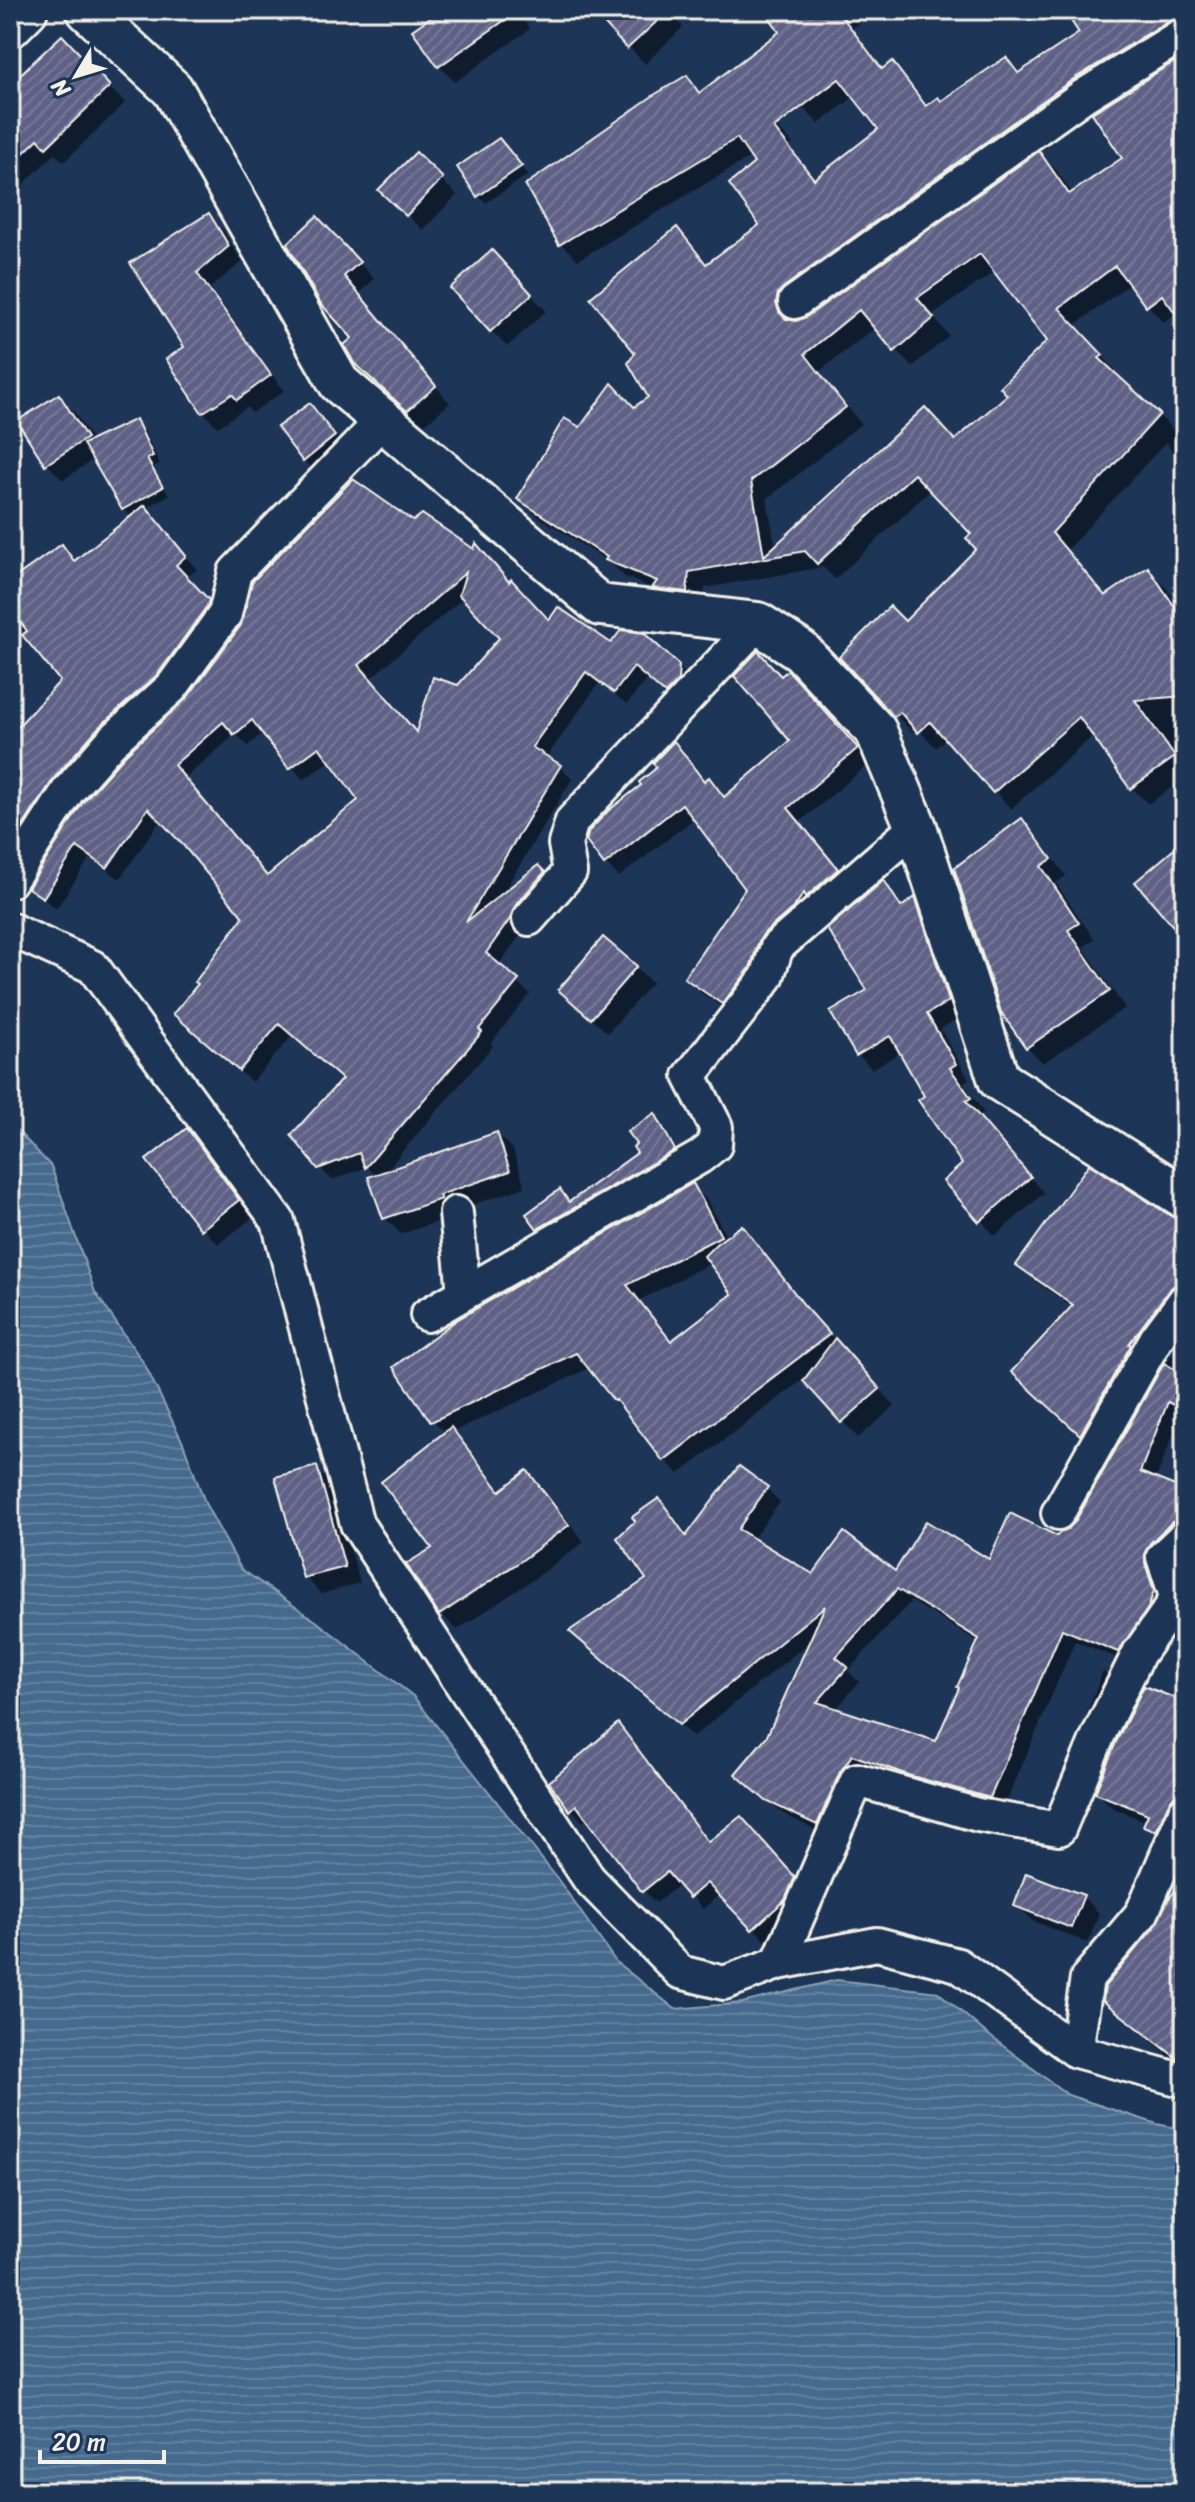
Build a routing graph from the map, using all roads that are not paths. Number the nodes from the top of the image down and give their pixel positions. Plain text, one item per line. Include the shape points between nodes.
1 (27, 10) edge
2 (87, 10) edge
3 (10, 27) edge
4 (1185, 33) edge
5 (795, 302) dead end
6 (383, 420) junction
7 (758, 623) junction
8 (916, 827) junction
9 (10, 881) edge
10 (529, 919) dead end
11 (10, 929) edge
12 (1185, 1198) edge
13 (456, 1213) dead end
14 (464, 1293) junction
15 (1185, 1300) edge
16 (427, 1315) dead end
17 (1058, 1513) dead end
18 (1185, 1536) edge
19 (1185, 1812) edge
20 (778, 1963) junction
21 (1076, 2051) junction
22 (1185, 2081) edge

1 - 3 street
2 - 6 street via 173,90 339,383
4 - 5 street via 1083,96
6 - 7 street via 600,605
6 - 9 street via 235,572 225,614 181,675 68,791
7 - 8 street via 801,651 876,731
7 - 10 street via 572,821 565,844 570,872
8 - 12 street via 999,1080
8 - 14 street via 777,947 767,977 690,1076 716,1127 715,1145
11 - 20 street via 93,967 278,1221 357,1524 589,1879 680,1972 724,1983
13 - 14 street
14 - 16 street
15 - 17 street via 1156,1339
18 - 20 street via 1163,1557 1177,1599 1139,1653 1059,1829 978,1815 857,1780
19 - 21 street via 1142,1913 1087,1978
20 - 21 street via 877,1944 958,1965
21 - 22 street

